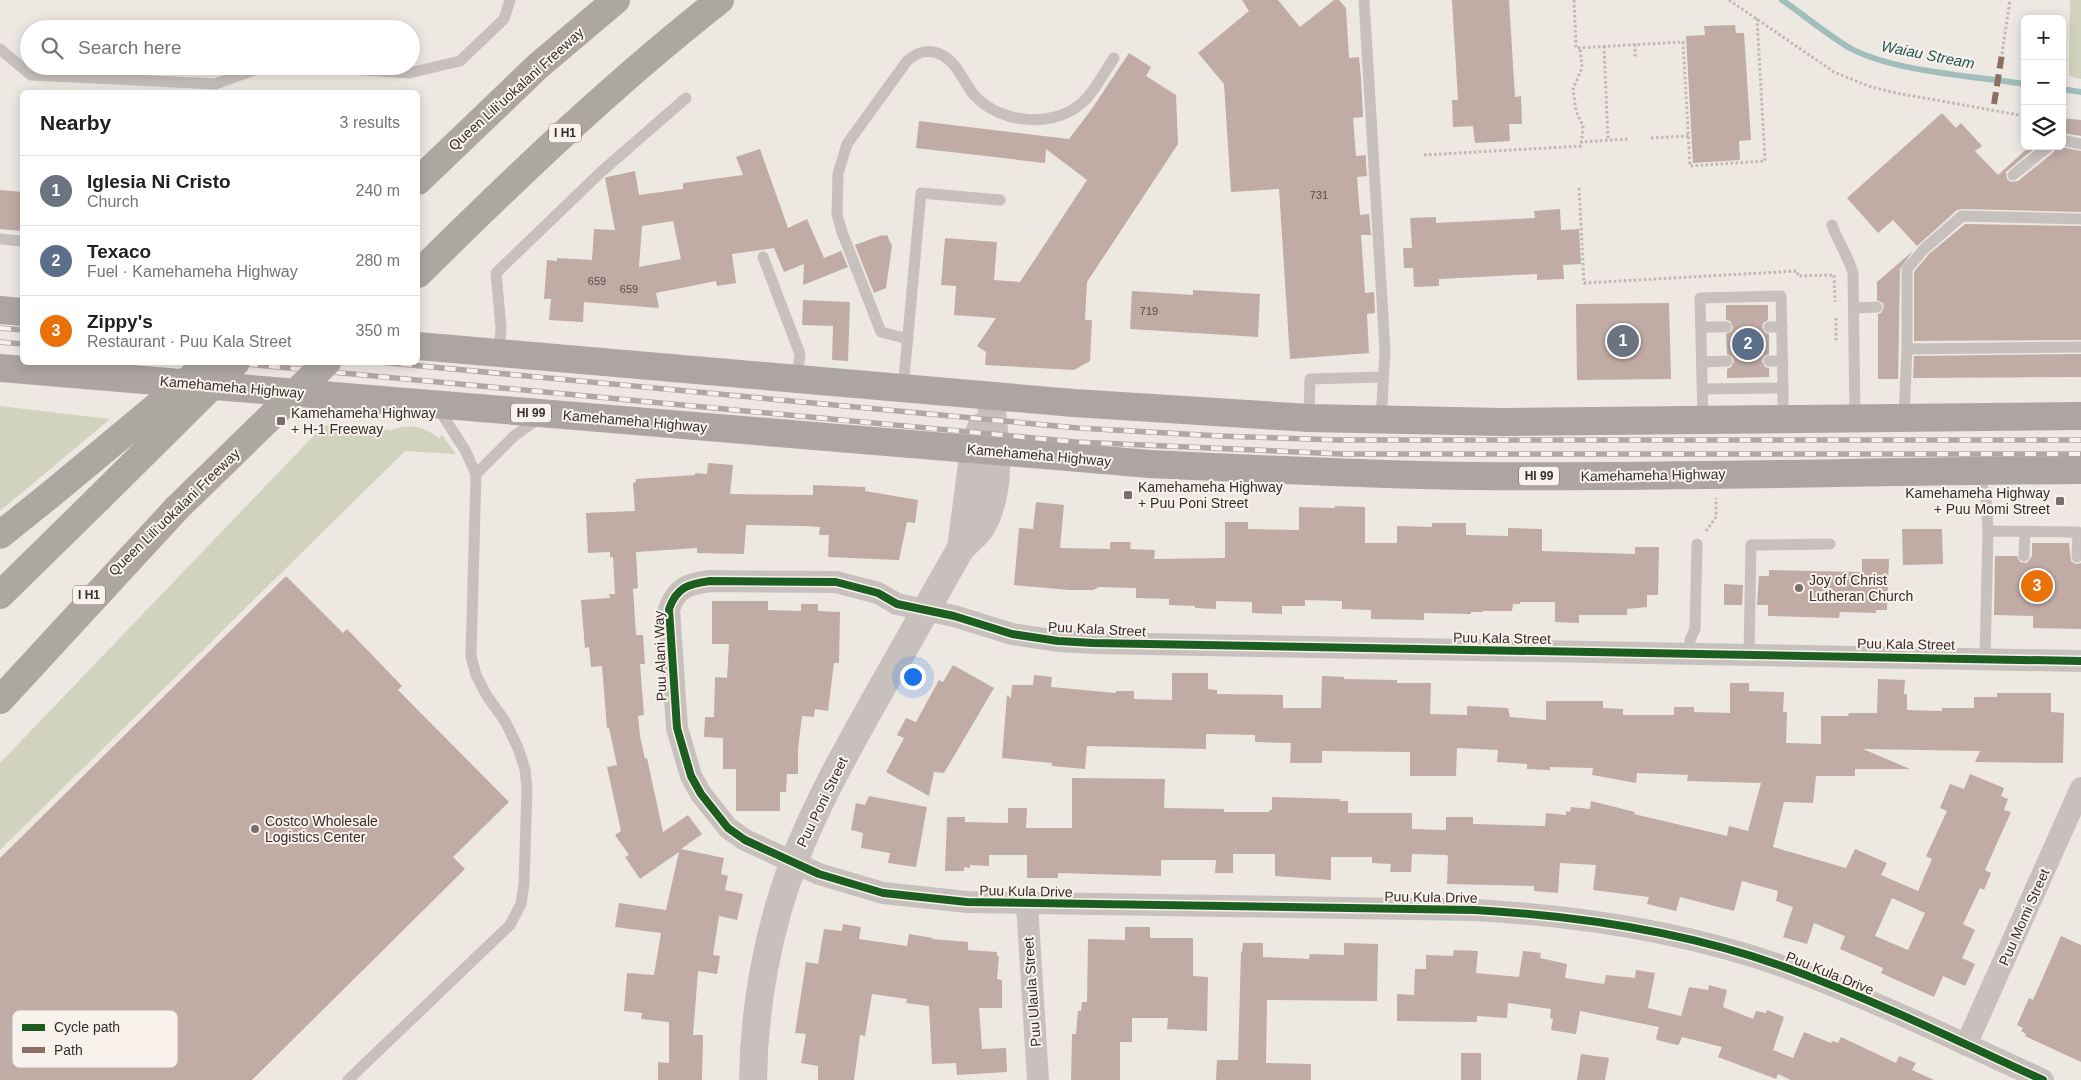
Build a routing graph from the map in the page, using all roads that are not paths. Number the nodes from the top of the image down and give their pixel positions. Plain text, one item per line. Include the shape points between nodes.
1 (510, 0) edge
2 (616, 0) edge
3 (720, 0) edge
4 (1364, 0) edge
5 (0, 49) edge
6 (1114, 58) dead end
7 (20, 66) edge
8 (420, 70) edge
9 (31, 75) edge
10 (240, 75) edge
11 (686, 98) dead end
12 (2066, 141) edge
13 (2081, 144) edge
14 (2043, 150) edge
15 (2013, 175) dead end
16 (420, 179) edge
17 (1000, 200) dead end
18 (2081, 218) edge
19 (1832, 225) dead end
20 (0, 239) edge
21 (20, 241) edge
22 (763, 257) dead end
23 (420, 272) edge
24 (1877, 307) dead end
25 (1854, 308) junction
26 (0, 310) edge
27 (20, 312) edge
28 (1701, 327) junction
29 (1726, 327) dead end
30 (1769, 327) dead end
31 (1782, 327) junction
32 (908, 339) junction
33 (420, 346) edge
34 (2081, 347) edge
35 (1907, 349) junction
36 (499, 353) junction
37 (1782, 360) junction
38 (1727, 361) dead end
39 (1769, 361) dead end
40 (1702, 362) junction
41 (206, 365) edge
42 (233, 365) edge
43 (324, 365) edge
44 (0, 368) edge
45 (1383, 377) junction
46 (797, 379) junction
47 (1783, 388) junction
48 (903, 389) junction
49 (1702, 389) junction
50 (990, 396) junction
51 (436, 404) junction
52 (544, 414) junction
53 (2081, 416) edge
54 (1309, 418) junction
55 (1855, 418) junction
56 (1904, 418) junction
57 (1784, 419) junction
58 (1381, 420) junction
59 (1703, 420) junction
60 (985, 450) junction
61 (2081, 470) edge
62 (1975, 471) junction
63 (476, 474) junction
64 (178, 508) junction
65 (1988, 531) junction
66 (2025, 531) junction
67 (0, 535) edge
68 (1697, 544) dead end
69 (1830, 544) dead end
70 (2024, 556) dead end
71 (2077, 557) dead end
72 (0, 595) edge
73 (926, 610) junction
74 (1690, 653) junction
75 (1749, 654) junction
76 (1986, 658) junction
77 (2081, 661) edge
78 (0, 683) edge
79 (0, 700) edge
80 (2081, 788) edge
81 (794, 862) junction
82 (1027, 904) junction
83 (1966, 1046) junction
84 (348, 1080) edge
85 (753, 1080) edge
86 (1038, 1080) edge
87 (2043, 1080) edge

1 - 8 lane via 504,19 460,61
2 - 16 highway, Queen Liliʻuokalani Freeway via 538,66
3 - 23 highway, I H1 via 547,150
4 - 45 lane via 1386,351
5 - 7 lane
6 - 32 lane via 1085,100 1065,114 1043,119 1017,119 995,112 976,96 943,56 931,51 918,53 907,61 847,144 838,174 837,214 881,332
9 - 10 lane via 215,84
11 - 36 lane via 601,172 496,273 501,328
12 - 13 lane
14 - 15 lane
17 - 32 lane via 921,193
18 - 35 lane via 1962,216 1924,249 1907,269
19 - 25 lane via 1853,273
20 - 21 lane
22 - 46 lane via 800,354
24 - 25 lane
25 - 55 lane
26 - 27 main road
28 - 29 lane
28 - 31 lane via 1700,298 1781,296
28 - 40 lane
30 - 31 lane
31 - 37 lane
32 - 48 lane
33 - 36 main road
34 - 35 lane
35 - 56 lane
36 - 46 main road
37 - 39 lane
37 - 47 lane
38 - 40 lane
40 - 49 lane
41 - 67 highway, bridge
42 - 72 highway, bridge
43 - 64 highway, Queen Liliʻuokalani Freeway / I H1, bridge
44 - 51 main road, Kamehameha Highway / HI 99
45 - 54 lane via 1310,379
45 - 58 lane
46 - 48 main road
47 - 49 lane
47 - 57 lane
48 - 50 main road
49 - 59 lane
50 - 54 main road
50 - 60 street, Puu Poni Street
51 - 52 main road, Kamehameha Highway / HI 99
51 - 63 lane
52 - 60 main road, Kamehameha Highway / HI 99
52 - 63 lane via 514,436
53 - 56 main road
54 - 58 main road
55 - 56 main road
55 - 57 main road
57 - 59 main road
58 - 59 main road
60 - 62 main road, Kamehameha Highway / HI 99 via 1150,464 1391,474 1553,476
60 - 73 street, Puu Poni Street via 990,508 982,527 961,548
61 - 62 main road, Kamehameha Highway / HI 99
62 - 65 lane via 1986,495
63 - 84 lane via 471,656 476,675 505,721 525,769 527,789 521,904 510,925
64 - 78 highway, Queen Liliʻuokalani Freeway / I H1
64 - 79 highway
65 - 66 lane
65 - 76 lane
66 - 70 lane
66 - 71 lane via 2078,532
68 - 74 lane via 1695,629 1690,640
69 - 75 lane via 1750,545
73 - 74 street, Puu Kala Street via 1012,634 1093,643
73 - 81 street, Puu Poni Street via 847,750
73 - 81 street, Puu Alani Way via 897,604 878,593 836,582 710,581 689,584 674,596 669,609 674,706 691,776 714,813 728,828 744,840
74 - 75 street, Puu Kala Street
75 - 76 street, Puu Kala Street
76 - 77 street, Puu Kala Street
80 - 83 street, Puu Momi Street
81 - 82 street, Puu Kula Drive via 819,874 883,893 967,902
81 - 85 street, Puu Poni Street via 782,898 761,992
82 - 83 street, Puu Kula Drive via 1475,910 1634,926 1789,969
82 - 86 street, Puu Ulaula Street
83 - 87 street, Puu Kula Drive

